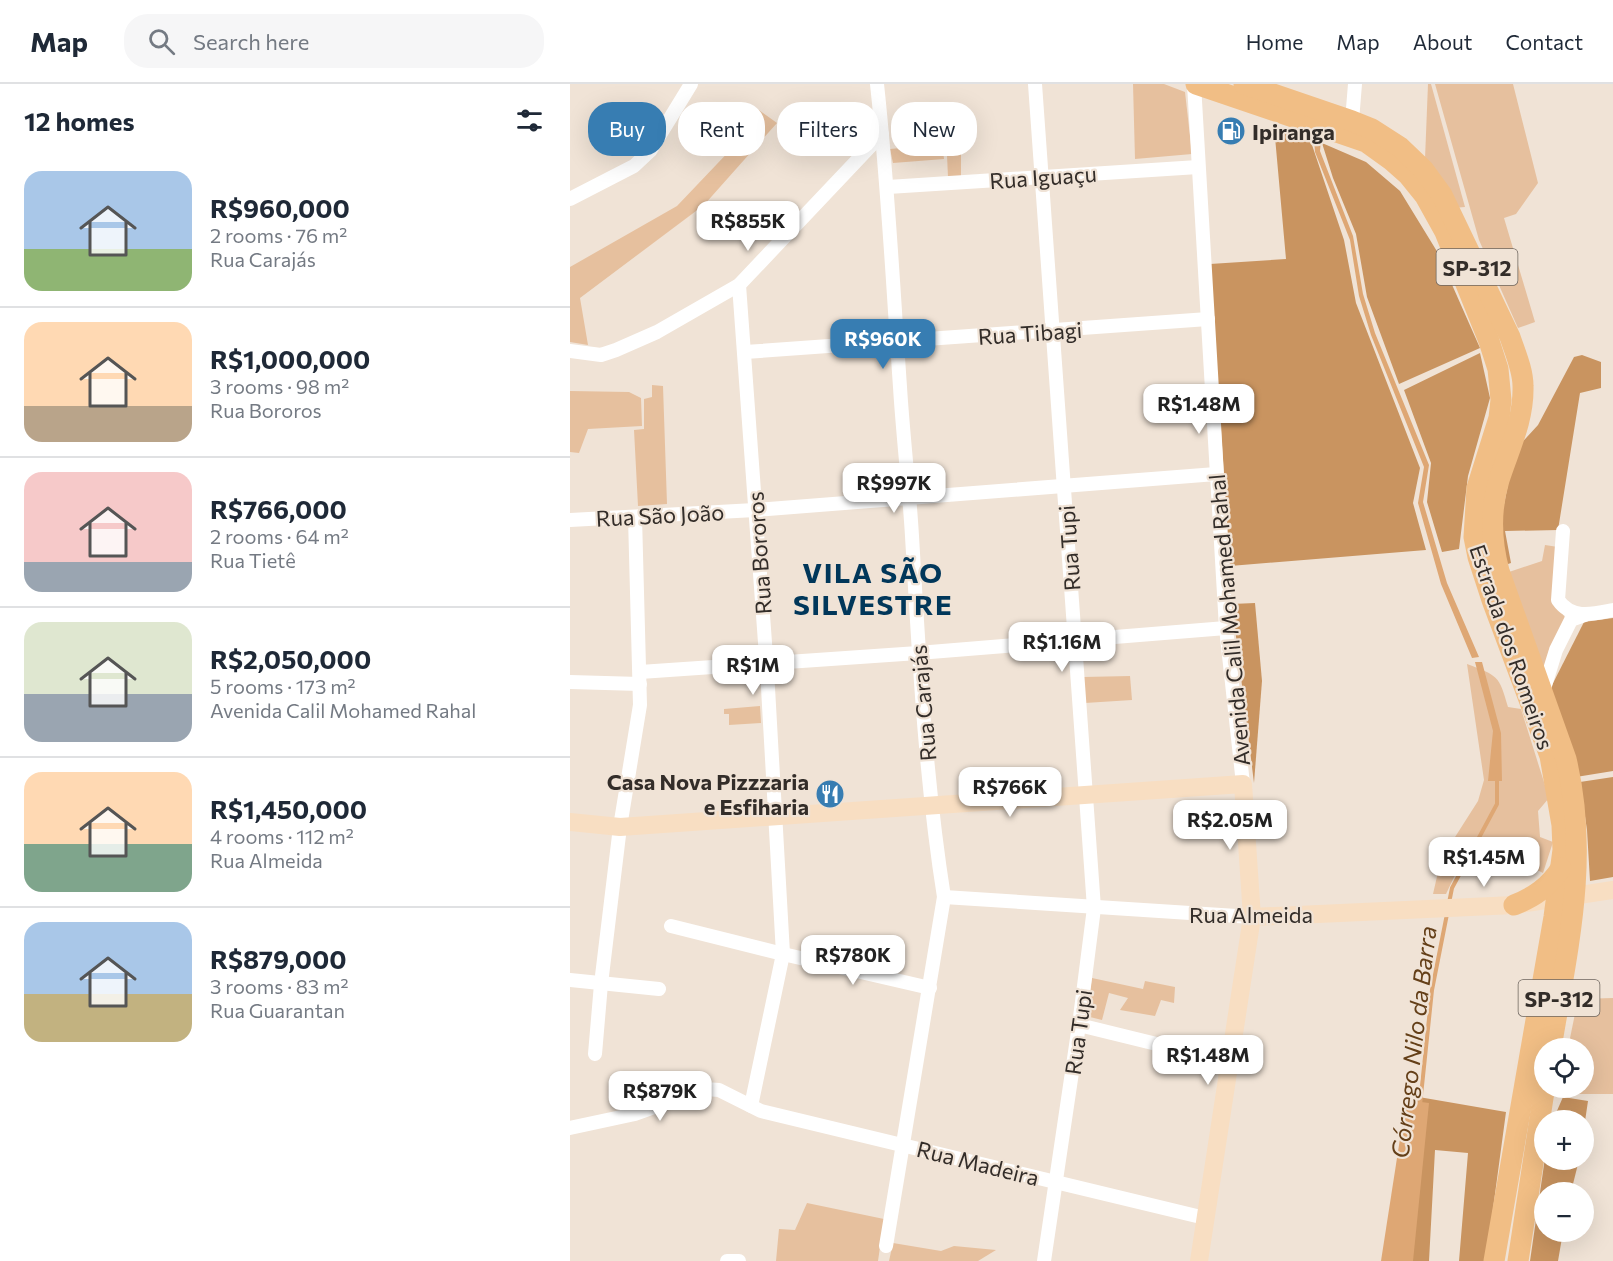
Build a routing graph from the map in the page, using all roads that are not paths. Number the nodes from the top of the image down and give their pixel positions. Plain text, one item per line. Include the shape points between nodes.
1 (691, 84) edge
2 (877, 84) edge
3 (1035, 84) edge
4 (1195, 84) edge
5 (1244, 84) edge
6 (1355, 84) edge
7 (1352, 121) junction
8 (882, 134) junction
9 (1198, 167) junction
10 (1042, 177) junction
11 (888, 187) junction
12 (570, 199) edge
13 (739, 285) junction
14 (1208, 319) junction
15 (1054, 331) junction
16 (897, 342) junction
17 (570, 351) edge
18 (745, 352) junction
19 (1501, 400) junction
20 (1522, 411) junction
21 (1216, 474) junction
22 (1064, 485) junction
23 (909, 497) junction
24 (755, 510) junction
25 (635, 517) junction
26 (570, 520) edge
27 (1563, 531) dead end
28 (1613, 610) edge
29 (1585, 615) junction
30 (1226, 628) junction
31 (1076, 640) junction
32 (918, 653) junction
33 (766, 663) junction
34 (640, 678) junction
35 (570, 682) edge
36 (1543, 694) junction
37 (1243, 784) junction
38 (1085, 795) junction
39 (932, 805) junction
40 (775, 816) junction
41 (570, 822) edge
42 (621, 827) junction
43 (1562, 868) junction
44 (1613, 890) edge
45 (944, 897) junction
46 (1524, 904) junction
47 (1562, 904) junction
48 (1094, 908) junction
49 (1252, 917) junction
50 (671, 926) dead end
51 (1568, 947) junction
52 (783, 954) junction
53 (570, 980) edge
54 (601, 984) junction
55 (930, 988) junction
56 (658, 989) dead end
57 (1079, 1025) junction
58 (1553, 1038) edge
59 (595, 1054) dead end
60 (1230, 1062) junction
61 (1543, 1098) edge
62 (751, 1106) junction
63 (570, 1128) edge
64 (903, 1145) junction
65 (1056, 1182) junction
66 (1205, 1218) junction
67 (886, 1246) dead end
68 (727, 1261) edge
69 (739, 1261) edge
70 (1044, 1261) edge
71 (1199, 1261) edge
72 (1494, 1261) edge
73 (1518, 1261) edge

1 - 12 street via 644,159
2 - 8 street, Rua Carajás
3 - 10 street, Rua Tupi
4 - 9 street, Avenida Calil Mohamed Rahal
4 - 19 main road, Estrada dos Romeiros / SP-312 via 1366,142 1408,175 1445,232 1491,345
5 - 7 main road, Estrada dos Romeiros / SP-312
6 - 7 street
7 - 20 main road, Estrada dos Romeiros / SP-312 via 1400,147 1442,195 1510,337 1522,378
8 - 11 street, Rua Carajás
8 - 13 street
9 - 10 street, Rua Iguaçu
9 - 14 street, Avenida Calil Mohamed Rahal
10 - 11 street, Rua Iguaçu
10 - 15 street, Rua Tupi
11 - 16 street, Rua Carajás
13 - 17 street via 657,332 601,355
13 - 18 street, Rua Bororos
14 - 15 street, Rua Tibagi
14 - 21 street, Avenida Calil Mohamed Rahal
15 - 16 street, Rua Tibagi
15 - 22 street, Rua Tupi
16 - 18 street, Rua Tibagi
16 - 23 street, Rua Carajás
18 - 24 street, Rua Bororos
19 - 20 main road
19 - 43 main road, Estrada dos Romeiros / SP-312 via 1477,488 1474,537 1492,600 1550,756 1562,825
20 - 36 main road, Estrada dos Romeiros / SP-312 via 1499,479 1493,545
21 - 22 street, Rua São João
21 - 30 street, Avenida Calil Mohamed Rahal
22 - 23 street, Rua São João
22 - 31 street, Rua Tupi
23 - 24 street, Rua São João
23 - 32 street, Rua Carajás
24 - 25 street, Rua São João
24 - 33 street, Rua Bororos
25 - 26 street, Rua São João
25 - 34 street
27 - 29 street via 1558,600 1568,610
28 - 29 street
29 - 36 street via 1571,620 1556,650
30 - 31 street
30 - 37 street, Avenida Calil Mohamed Rahal
31 - 32 street
31 - 38 street, Rua Tupi
32 - 33 street
32 - 39 street, Rua Carajás
33 - 34 street
33 - 40 street, Rua Bororos
34 - 35 street
34 - 42 street via 640,705
36 - 47 main road, Estrada dos Romeiros / SP-312 via 1573,789 1578,851
37 - 38 street
37 - 49 street, Avenida Calil Mohamed Rahal
38 - 39 street
38 - 48 street, Rua Tupi
39 - 40 street
39 - 45 street, Rua Carajás
40 - 42 street
40 - 52 street, Rua Bororos
41 - 42 street
42 - 54 street
43 - 46 main road via 1547,887
43 - 47 main road, Estrada dos Romeiros / SP-312
44 - 47 street
45 - 48 street, Rua Almeida
45 - 55 street, Rua Carajás
46 - 47 main road
46 - 49 street, Rua Almeida
47 - 51 main road, Estrada dos Romeiros / SP-312
47 - 51 main road
47 - 72 main road, Estrada dos Romeiros / SP-312 via 1536,1011
48 - 49 street, Rua Almeida
48 - 57 street, Rua Tupi
49 - 60 street, Avenida Calil Mohamed Rahal
50 - 52 street
51 - 58 main road, Estrada dos Romeiros / SP-312
52 - 55 street
52 - 62 street, Rua Bororos
53 - 54 street
54 - 56 street
54 - 59 street
55 - 64 street, Rua Carajás
57 - 60 street
57 - 65 street, Rua Tupi
60 - 66 street, Avenida Calil Mohamed Rahal
61 - 73 main road
62 - 63 street, Rua Madeira via 719,1090 705,1089 635,1114
62 - 64 street, Rua Madeira
64 - 65 street, Rua Madeira
64 - 67 street, Rua Carajás
65 - 66 street, Rua Madeira
65 - 70 street, Rua Tupi
66 - 71 street, Avenida Calil Mohamed Rahal
68 - 69 street

